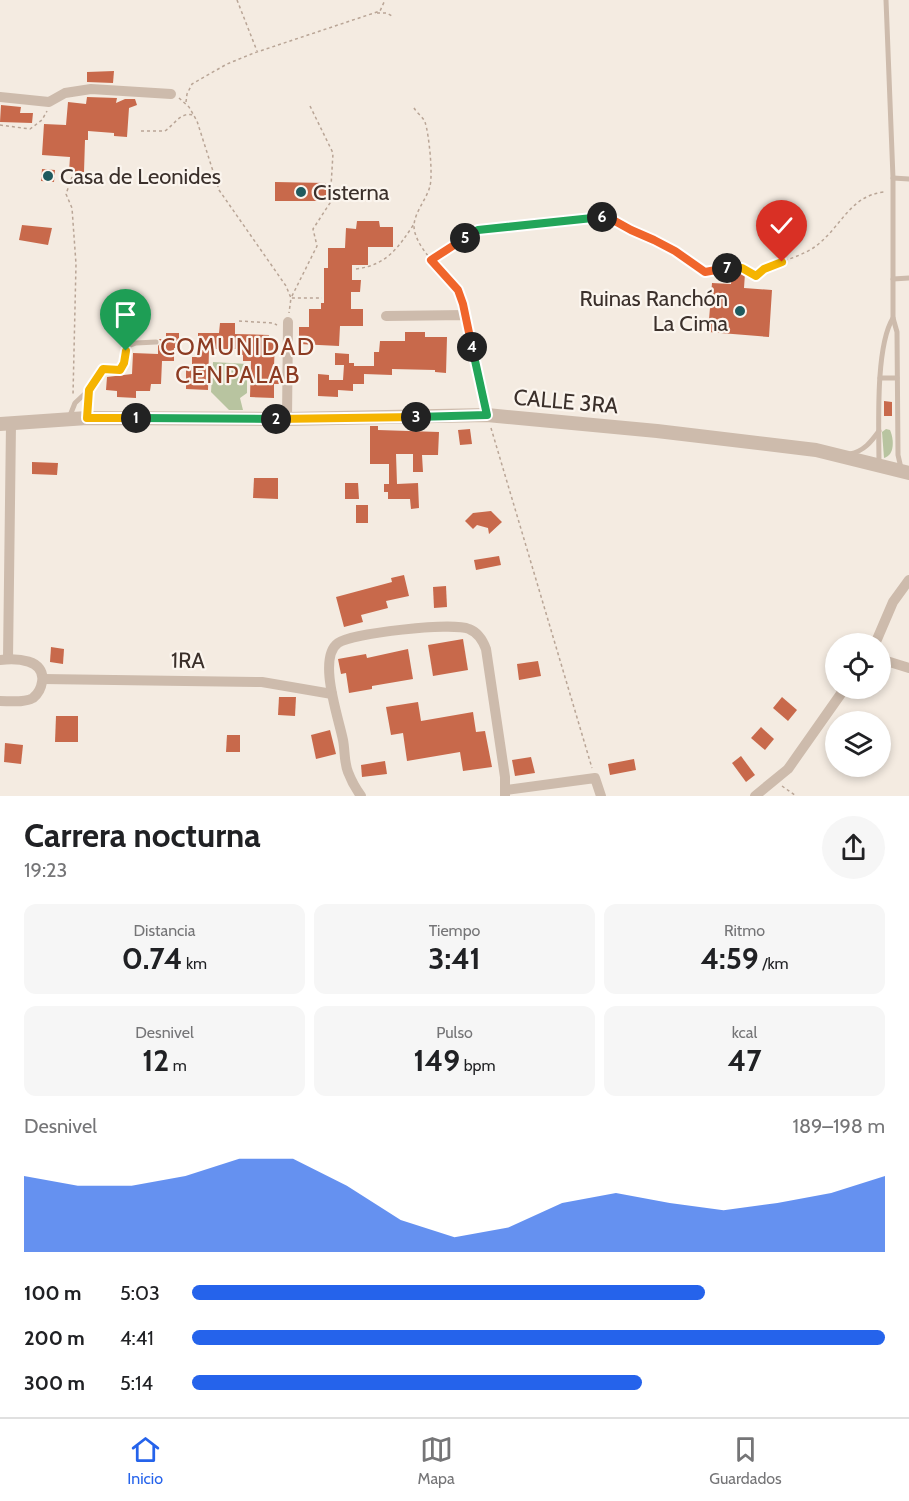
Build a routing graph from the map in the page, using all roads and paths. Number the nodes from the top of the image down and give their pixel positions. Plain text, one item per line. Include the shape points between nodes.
1 (237, 0) edge
2 (385, 0) edge
3 (886, 0) edge
4 (374, 13) junction
5 (392, 16) dead end
6 (257, 52) junction
7 (171, 94) joint
8 (0, 97) edge
9 (49, 102) junction
10 (186, 103) junction
11 (310, 105) dead end
12 (414, 108) dead end
13 (194, 115) junction
14 (0, 125) edge
15 (141, 131) dead end
16 (72, 177) dead end
17 (893, 178) junction
18 (909, 179) edge
19 (893, 192) junction
20 (414, 224) junction
21 (431, 260) junction
22 (356, 269) dead end
23 (909, 278) edge
24 (893, 279) junction
25 (291, 297) junction
26 (322, 298) dead end
27 (465, 315) junction
28 (386, 316) dead end
29 (893, 318) junction
30 (239, 321) dead end
31 (288, 327) junction
32 (156, 342) dead end
33 (880, 378) junction
34 (897, 378) junction
35 (71, 414) junction
36 (487, 415) junction
37 (287, 419) junction
38 (6, 424) edge
39 (879, 431) junction
40 (816, 450) junction
41 (879, 466) junction
42 (905, 472) edge
43 (909, 580) edge
44 (880, 633) edge
45 (4, 660) edge
46 (891, 662) edge
47 (909, 668) edge
48 (43, 679) junction
49 (332, 694) junction
50 (837, 699) edge
51 (0, 701) edge
52 (595, 778) junction
53 (776, 780) junction
54 (505, 793) edge
55 (361, 796) edge
56 (601, 796) edge
57 (755, 796) edge
58 (796, 796) edge

1 - 6 path
2 - 4 path via 380,11
3 - 17 lane
4 - 5 path via 387,12
4 - 6 path
6 - 10 path via 192,84
7 - 9 street via 91,89 65,93
7 - 10 path
8 - 9 street
9 - 14 path via 42,120 30,129
10 - 13 path
11 - 25 path via 333,153 330,203 313,229 317,246
12 - 20 path via 425,123 432,175
13 - 15 path via 185,114 165,131
13 - 25 path via 219,190
16 - 35 path via 66,194 72,208 76,264
17 - 18 lane
17 - 19 lane
19 - 21 path via 864,197 810,250 756,276 732,267 705,272 675,251 602,217 478,230
19 - 24 lane
20 - 21 path via 419,242
20 - 22 path via 386,258 372,267
21 - 27 path via 458,290
23 - 24 lane
24 - 29 lane
25 - 26 path
25 - 31 path
27 - 28 street
27 - 36 street
29 - 33 lane via 886,332
29 - 34 lane via 897,332
30 - 31 path via 273,322
31 - 37 street
32 - 35 lane via 128,346 120,370 103,369 75,403
33 - 34 lane
33 - 39 lane
34 - 42 lane via 898,455
35 - 37 street, CALLE 3RA
35 - 38 street, CALLE 3RA
36 - 37 street, CALLE 3RA
36 - 40 street, CALLE 3RA
36 - 52 path
38 - 45 street
39 - 40 lane via 867,446 850,454
39 - 41 lane
40 - 41 street, CALLE 3RA
41 - 42 street, CALLE 3RA
43 - 44 street via 893,602
45 - 48 street via 32,662 40,668
46 - 47 street
48 - 49 street, 1RA via 262,682
48 - 51 street via 34,697
49 - 54 street via 329,664 336,644 349,638 436,626 469,629 483,640 486,649
49 - 55 street via 347,771
50 - 53 street via 788,770
52 - 54 street
52 - 56 street
53 - 57 street
53 - 58 path

